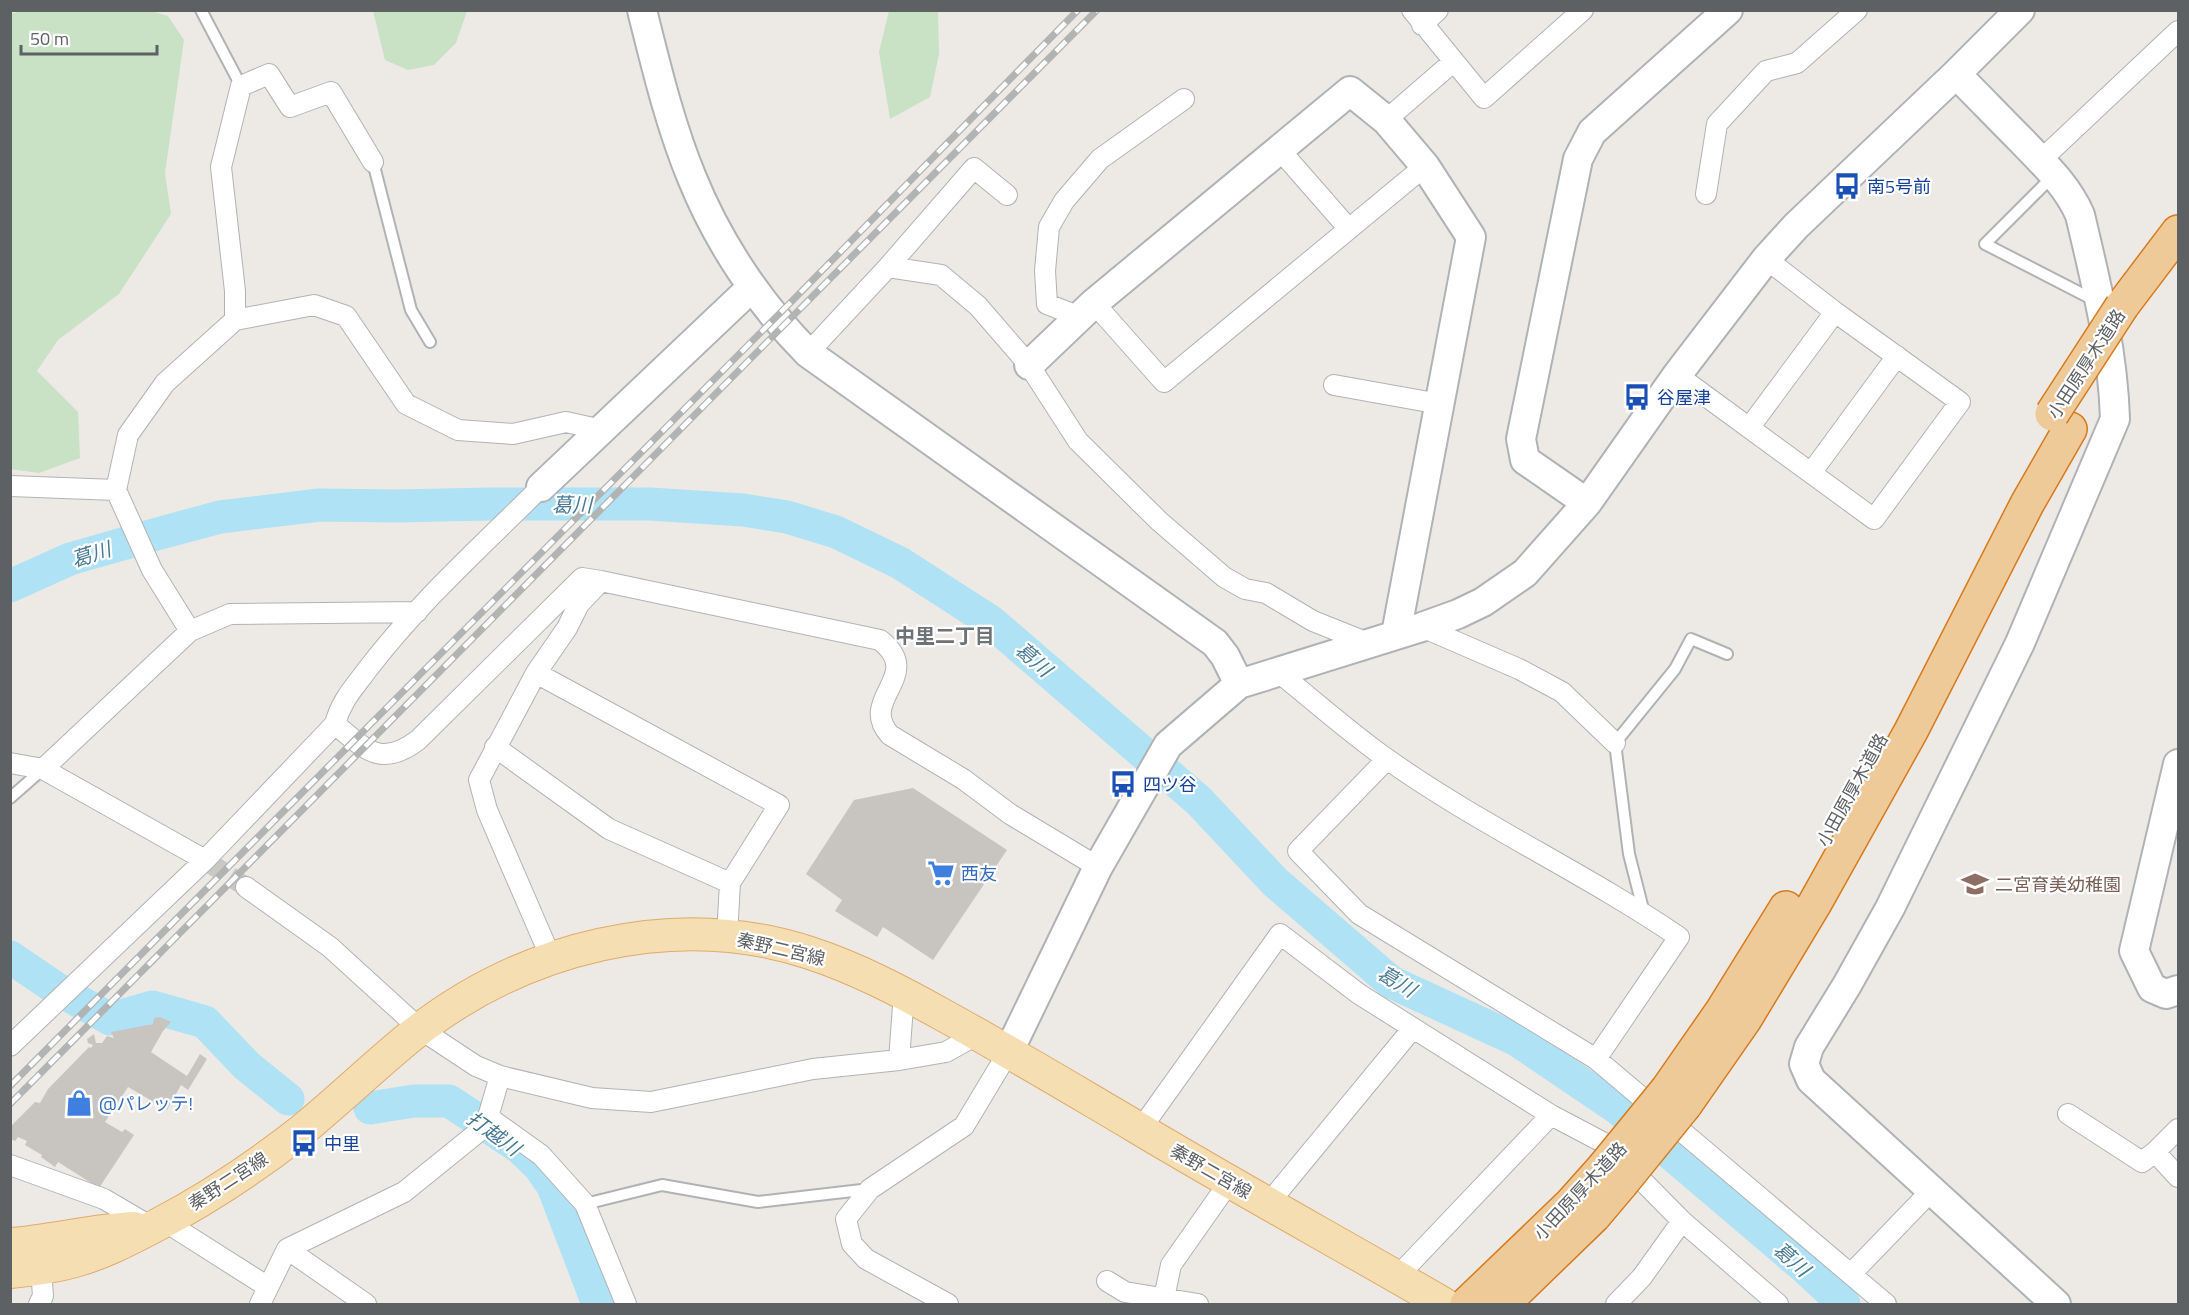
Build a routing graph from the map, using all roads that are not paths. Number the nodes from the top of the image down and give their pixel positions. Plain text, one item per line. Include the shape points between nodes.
1 (201, 10) edge
2 (642, 10) edge
3 (1438, 10) edge
4 (1582, 10) edge
5 (1728, 10) edge
6 (1857, 10) edge
7 (2020, 10) edge
8 (1417, 18) edge
9 (2178, 31) edge
10 (1454, 62) junction
11 (1956, 74) junction
12 (241, 86) junction
13 (1184, 99) dead end
14 (1386, 120) junction
15 (1279, 149) junction
16 (373, 162) joint
17 (1425, 166) junction
18 (2047, 168) junction
19 (1706, 194) dead end
20 (1007, 195) dead end
21 (1349, 229) junction
22 (2178, 232) edge
23 (1766, 259) junction
24 (888, 267) junction
25 (2178, 269) edge
26 (752, 288) junction
27 (1087, 310) junction
28 (2121, 311) junction
29 (1835, 312) junction
30 (235, 320) junction
31 (430, 342) dead end
32 (808, 353) junction
33 (1897, 356) junction
34 (1029, 365) junction
35 (1677, 375) junction
36 (1334, 385) dead end
37 (1440, 404) junction
38 (1749, 428) junction
39 (602, 430) junction
40 (1811, 473) junction
41 (10, 486) edge
42 (541, 487) joint
43 (116, 490) junction
44 (1587, 503) junction
45 (601, 581) junction
46 (417, 612) junction
47 (190, 631) junction
48 (1409, 631) junction
49 (1368, 643) junction
50 (1727, 654) dead end
51 (1277, 671) junction
52 (536, 673) junction
53 (1239, 684) junction
54 (335, 724) junction
55 (1615, 743) junction
56 (495, 747) junction
57 (1387, 759) junction
58 (10, 763) edge
59 (2178, 764) edge
60 (43, 769) junction
61 (10, 798) edge
62 (204, 860) junction
63 (1098, 867) junction
64 (730, 883) junction
65 (246, 887) tunnel mouth
66 (1644, 913) junction
67 (727, 936) junction
68 (551, 957) junction
69 (2178, 990) edge
70 (904, 993) junction
71 (1413, 1028) junction
72 (420, 1029) junction
73 (978, 1034) junction
74 (10, 1046) edge
75 (1009, 1051) junction
76 (1596, 1059) junction
77 (898, 1060) junction
78 (500, 1076) junction
79 (2068, 1114) dead end
80 (1551, 1116) junction
81 (483, 1125) junction
82 (2178, 1129) edge
83 (1140, 1130) junction
84 (2155, 1152) junction
85 (10, 1165) edge
86 (2178, 1177) edge
87 (1230, 1181) junction
88 (870, 1189) junction
89 (1931, 1191) junction
90 (585, 1204) junction
91 (1268, 1204) junction
92 (1682, 1221) junction
93 (158, 1224) junction
94 (10, 1244) edge
95 (287, 1250) junction
96 (41, 1268) junction
97 (10, 1272) edge
98 (1851, 1274) junction
99 (1397, 1277) junction
100 (1107, 1281) dead end
101 (264, 1296) edge
102 (1164, 1299) junction
103 (1483, 1301) edge
104 (39, 1305) edge
105 (366, 1305) edge
106 (626, 1305) edge
107 (948, 1305) edge
108 (1198, 1305) edge
109 (1444, 1305) edge
110 (1616, 1305) edge
111 (1778, 1305) edge
112 (1886, 1305) edge
113 (2056, 1305) edge

1 - 12 lane
2 - 26 street via 692,178
3 - 8 street
4 - 10 street via 1484,98
5 - 44 street via 1592,132 1578,159 1521,439 1525,460
6 - 19 street via 1797,63 1766,71 1717,124
7 - 11 street
8 - 10 street
9 - 18 street
10 - 14 street
11 - 18 street
11 - 23 street via 1796,225
12 - 16 street via 269,75 290,107 331,92
12 - 30 street via 221,167
13 - 27 street via 1100,159 1064,201 1049,227 1047,304
14 - 15 street via 1350,91
14 - 17 street
15 - 21 street
15 - 27 street
16 - 31 lane via 411,310
17 - 21 street
17 - 37 street via 1470,237
18 - 28 street via 2066,189 2080,215
18 - 28 lane via 1985,244
20 - 24 street via 974,168
21 - 27 street via 1164,382
22 - 28 highway, 小田原厚木道路
23 - 29 street
23 - 35 street
24 - 32 street
24 - 34 street via 941,275 978,306
25 - 28 highway, 小田原厚木道路
26 - 32 street
26 - 39 street
27 - 34 street
28 - 89 street via 2115,419 2020,643 1890,908 1809,1047 1804,1064 1810,1080
28 - 103 highway, 小田原厚木道路, bridge via 2061,422 2007,495 1890,722 1676,1097 1613,1176 1570,1204
29 - 33 street
29 - 38 street
30 - 39 street via 314,305 346,316 406,404 458,430 513,434 566,422
30 - 43 street via 165,383 128,435
32 - 53 street via 1215,644
33 - 40 street
33 - 40 street via 1960,402 1874,519
34 - 49 street via 1078,441 1209,565 1245,589 1266,593 1313,621
35 - 38 street
35 - 44 street
36 - 37 street
37 - 48 street
38 - 40 street
39 - 42 street
41 - 43 street
42 - 46 street
43 - 47 street via 152,570
44 - 48 street via 1525,573 1458,614
45 - 52 street via 579,604
45 - 54 street via 582,578 406,749 392,755 373,752
45 - 63 street via 880,640 889,648 897,673 880,710 882,727 1010,814
46 - 47 street via 230,614
46 - 54 street via 339,707
47 - 60 street
48 - 49 street
48 - 55 street via 1519,669 1562,692
49 - 51 street
50 - 55 lane via 1691,639 1676,669
51 - 53 street
51 - 57 street
52 - 56 street
52 - 64 street via 779,805
53 - 63 street via 1168,745
54 - 62 street
55 - 66 lane via 1629,854
56 - 64 street via 609,829
56 - 68 street via 479,780 481,790
57 - 66 street
57 - 76 street via 1298,851 1359,914
58 - 60 street
59 - 69 street via 2134,951 2152,988 2166,994
60 - 61 lane
60 - 62 street
62 - 74 street
63 - 75 street
64 - 67 street
65 - 72 street via 330,948
66 - 76 street via 1679,937
67 - 68 main road, 秦野二宮線 via 654,935 616,940
67 - 70 main road, 秦野二宮線 via 806,951
68 - 72 main road, 秦野二宮線 via 488,987
70 - 73 main road, 秦野二宮線
70 - 77 street
71 - 80 street
71 - 83 street via 1359,994 1280,934
71 - 91 street
72 - 78 street via 476,1066
72 - 93 main road, 秦野二宮線 via 297,1133 209,1197
73 - 75 main road, 秦野二宮線
73 - 77 street via 946,1052
75 - 83 main road, 秦野二宮線
75 - 88 street via 964,1126
76 - 98 street
77 - 78 street via 802,1071 651,1102 592,1098
78 - 81 street
79 - 84 street via 2142,1162
80 - 92 street via 1606,1144
80 - 99 street
81 - 90 street via 542,1155
81 - 95 street via 404,1192
82 - 84 street
83 - 87 main road, 秦野二宮線
84 - 86 street
85 - 93 street via 104,1199
87 - 91 main road, 秦野二宮線
87 - 102 street via 1172,1265
88 - 90 lane via 758,1202 662,1185
88 - 107 street via 846,1219 852,1244 866,1259
89 - 98 street
89 - 113 street
90 - 106 street
91 - 99 main road, 秦野二宮線
92 - 110 street via 1642,1277
92 - 111 street
93 - 94 main road, 秦野二宮線
93 - 96 main road, 秦野二宮線 via 113,1248
93 - 101 street
95 - 101 street
95 - 105 street
96 - 97 main road, 秦野二宮線
96 - 104 street via 43,1296
98 - 112 street
99 - 109 main road, 秦野二宮線
100 - 102 street via 1125,1292
102 - 108 street

